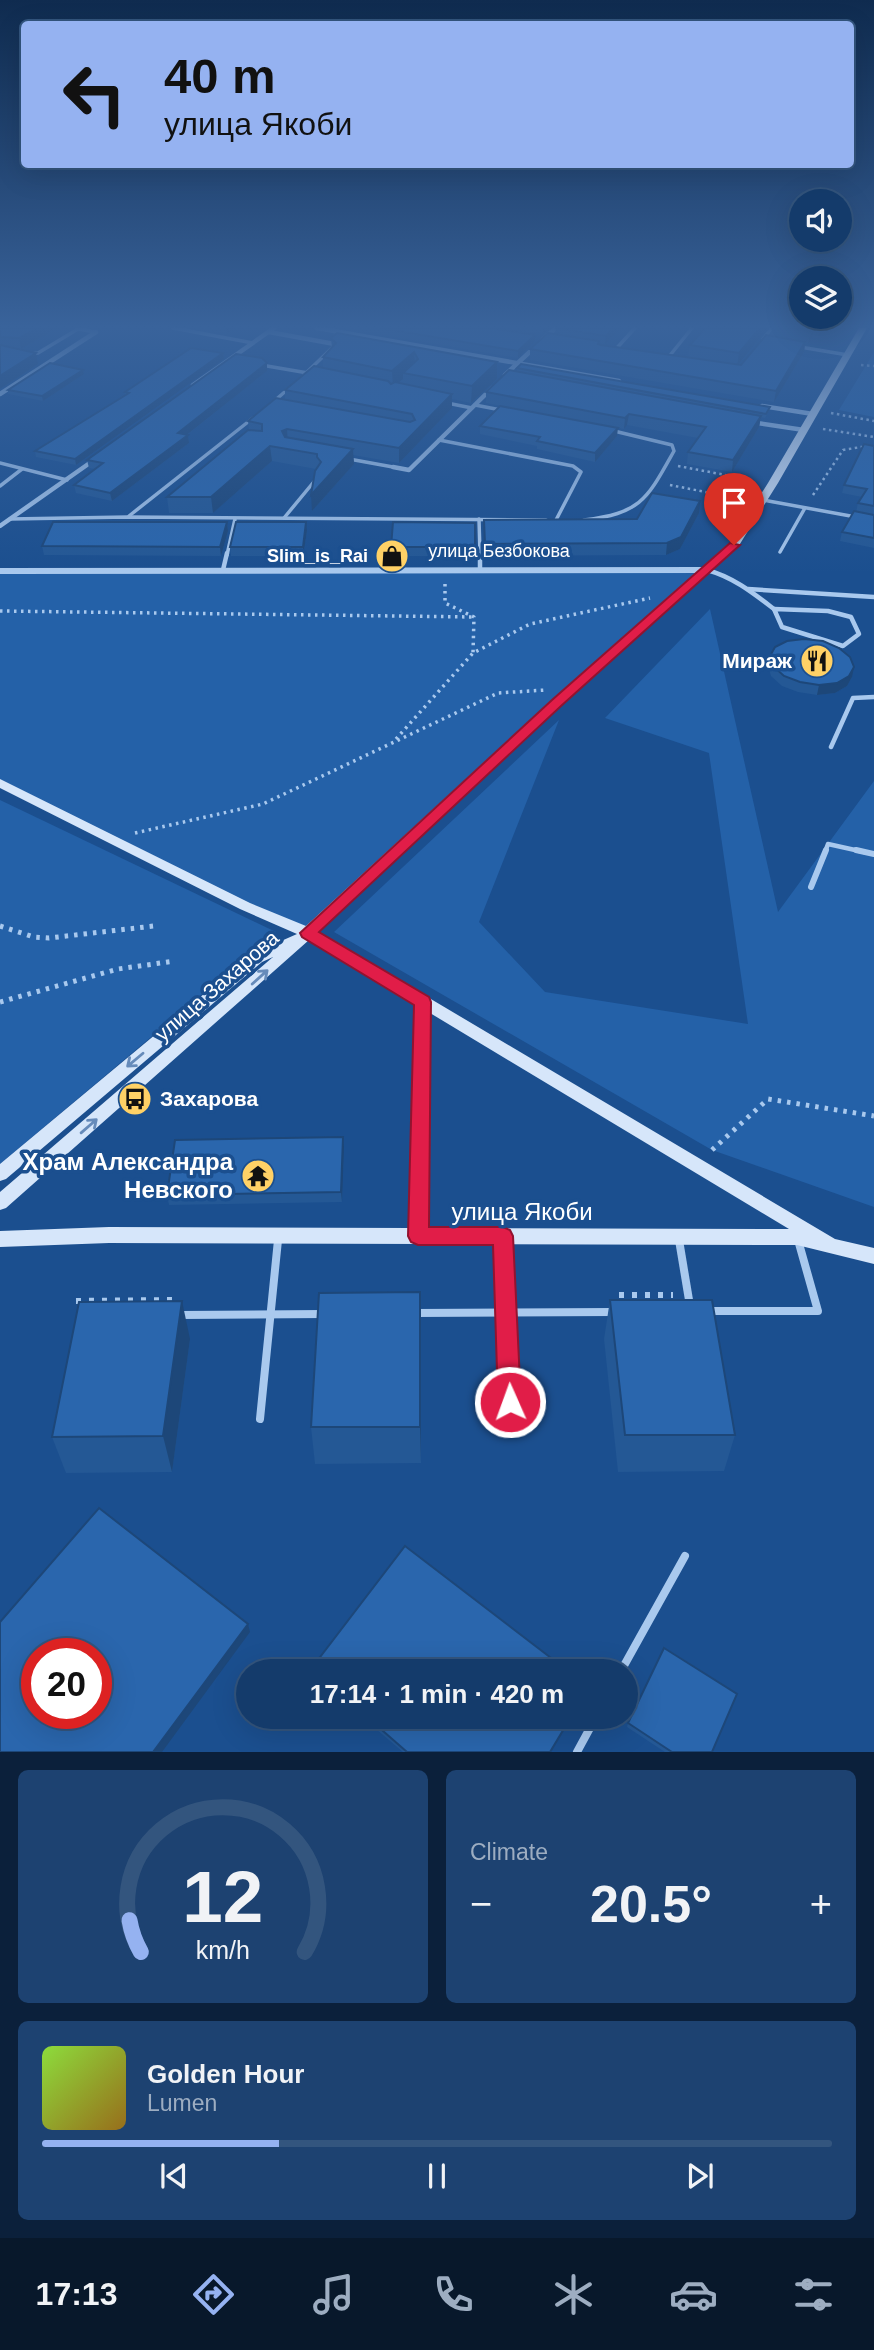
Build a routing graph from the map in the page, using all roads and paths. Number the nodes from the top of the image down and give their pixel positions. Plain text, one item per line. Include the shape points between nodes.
1 (469, 410) edge
2 (497, 410) edge
3 (785, 410) edge
4 (816, 410) edge
5 (505, 411) edge
6 (827, 412) dead end
7 (258, 414) edge
8 (813, 414) junction
9 (743, 420) edge
10 (874, 421) edge
11 (817, 428) dead end
12 (804, 430) junction
13 (613, 431) edge
14 (231, 437) junction
15 (874, 437) edge
16 (241, 439) edge
17 (439, 440) junction
18 (874, 449) edge
19 (100, 455) edge
20 (340, 457) edge
21 (0, 463) edge
22 (667, 464) junction
23 (393, 467) joint
24 (22, 469) junction
25 (318, 477) edge
26 (736, 477) dead end
27 (67, 480) junction
28 (656, 482) junction
29 (0, 486) edge
30 (726, 496) dead end
31 (811, 498) dead end
32 (763, 500) junction
33 (805, 508) junction
34 (128, 517) junction
35 (860, 518) edge
36 (10, 519) junction
37 (235, 519) junction
38 (284, 519) junction
39 (479, 519) junction
40 (556, 520) junction
41 (565, 520) edge
42 (575, 520) edge
43 (0, 526) edge
44 (780, 552) dead end
45 (223, 570) junction
46 (480, 570) junction
47 (707, 570) junction
48 (0, 571) edge
49 (445, 579) dead end
50 (748, 589) junction
51 (660, 596) dead end
52 (874, 597) edge
53 (774, 608) junction
54 (0, 611) edge
55 (474, 617) junction
56 (473, 653) junction
57 (546, 690) dead end
58 (874, 697) edge
59 (393, 743) junction
60 (831, 747) dead end
61 (0, 783) edge
62 (111, 839) junction
63 (874, 854) edge
64 (811, 887) dead end
65 (0, 926) edge
66 (155, 926) dead end
67 (308, 933) junction
68 (175, 961) dead end
69 (0, 1002) edge
70 (422, 1002) junction
71 (874, 1116) edge
72 (712, 1150) dead end
73 (0, 1174) edge
74 (0, 1203) edge
75 (278, 1236) junction
76 (418, 1236) junction
77 (503, 1236) junction
78 (678, 1237) junction
79 (797, 1237) junction
80 (0, 1239) edge
81 (832, 1246) junction
82 (874, 1256) edge
83 (691, 1311) junction
84 (506, 1312) junction
85 (628, 1312) edge
86 (679, 1312) edge
87 (409, 1313) edge
88 (271, 1314) junction
89 (340, 1314) edge
90 (165, 1315) edge
91 (510, 1402) dead end
92 (260, 1419) dead end
93 (685, 1556) dead end
94 (628, 1659) edge
95 (589, 1729) edge
96 (577, 1752) edge

1 - 17 street
2 - 5 lane
3 - 8 street
4 - 8 main road
6 - 10 path
7 - 14 lane
8 - 12 main road
9 - 12 street
11 - 15 path
12 - 32 main road
13 - 22 lane via 672,445
14 - 16 lane
14 - 34 lane
17 - 23 street via 409,470
17 - 40 lane via 573,466 581,472
18 - 31 path via 844,450
19 - 27 street
20 - 23 lane
21 - 24 lane
22 - 26 path
22 - 28 lane
24 - 27 lane
24 - 29 lane
25 - 38 lane
27 - 36 street
28 - 30 path
28 - 42 lane via 643,502 627,513
32 - 33 lane
32 - 47 main road via 734,545
33 - 35 lane
33 - 44 lane
34 - 36 lane
34 - 37 lane
36 - 43 street
37 - 38 lane
37 - 45 lane
38 - 39 lane
39 - 40 lane
39 - 46 lane
40 - 41 lane
45 - 46 street, улица Безбокова
45 - 48 street, улица Безбокова
46 - 47 street, улица Безбокова
47 - 50 lane
47 - 67 main road, улица Захарова
49 - 55 path via 446,603
50 - 52 lane
50 - 53 lane
51 - 56 path via 530,624
53 - 53 lane via 782,626 825,642 843,646 859,634 851,617
54 - 55 path
55 - 56 path
56 - 59 path
57 - 59 path via 498,694
58 - 60 lane via 853,698
59 - 62 path via 263,804
61 - 62 main road
62 - 67 main road
63 - 64 lane via 828,844
65 - 66 path via 49,938
67 - 70 main road
67 -> 73 main road via 257,958
74 -> 67 main road, улица Захарова
68 - 69 path via 118,970
70 - 76 main road
70 - 81 main road
71 - 72 path via 768,1099
75 - 76 main road, улица Якоби
75 - 80 main road, улица Якоби
75 - 88 lane
76 - 77 main road, улица Якоби
77 - 78 main road, улица Якоби
77 - 84 lane
78 - 79 main road, улица Якоби
78 - 83 lane
79 - 81 main road, улица Якоби
79 - 83 lane via 818,1311
81 - 82 main road, улица Якоби
83 - 86 lane
84 - 85 lane
84 - 87 lane
84 - 91 lane
88 - 89 lane
88 - 90 lane
88 - 92 lane
93 - 94 lane
95 - 96 lane

